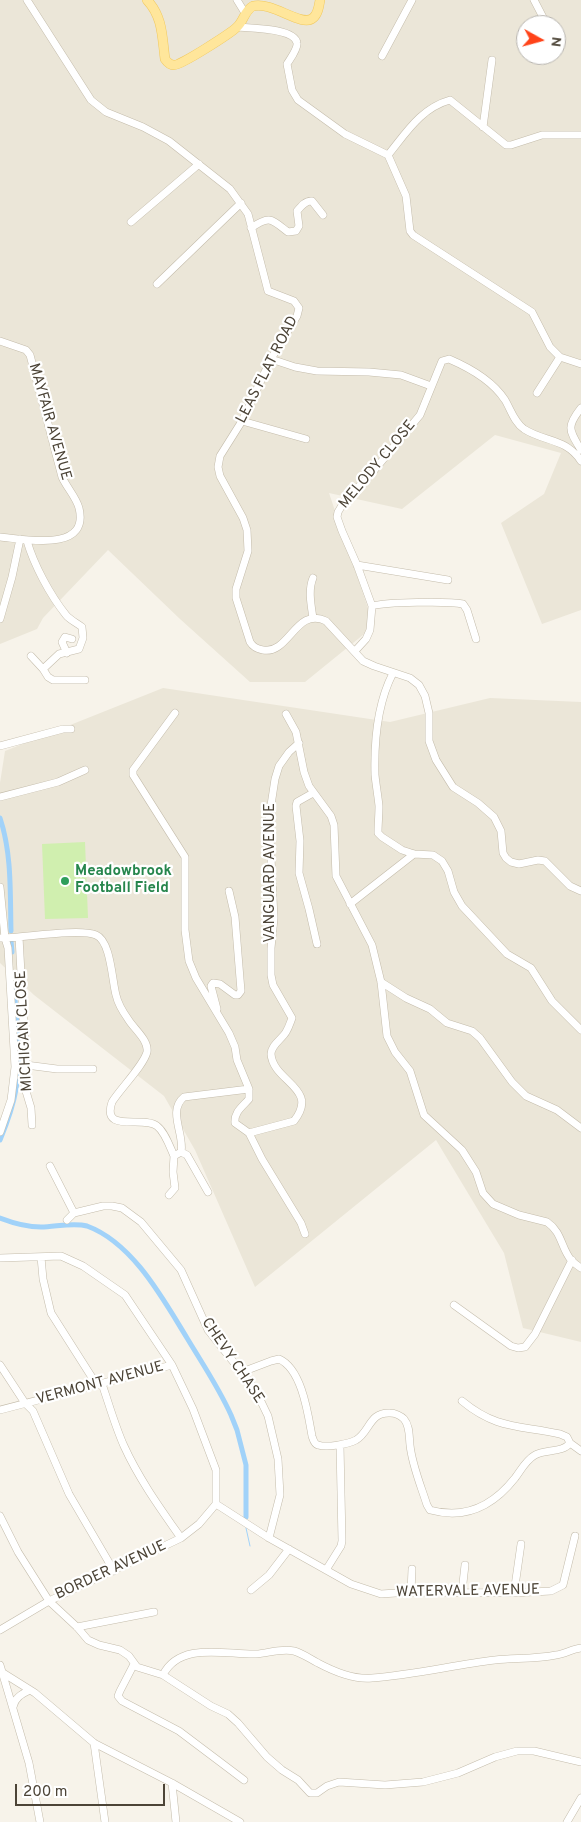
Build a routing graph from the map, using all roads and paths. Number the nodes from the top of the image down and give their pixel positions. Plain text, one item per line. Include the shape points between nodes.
1 (28, 0) edge
2 (147, 0) edge
3 (238, 0) edge
4 (320, 0) edge
5 (412, 0) edge
6 (534, 0) edge
7 (245, 13) junction
8 (542, 15) edge
9 (238, 27) junction
10 (382, 56) dead end
11 (492, 60) dead end
12 (483, 127) junction
13 (581, 135) edge
14 (388, 155) junction
15 (199, 164) junction
16 (241, 203) junction
17 (323, 215) dead end
18 (131, 222) dead end
19 (251, 228) junction
20 (157, 284) dead end
21 (0, 341) edge
22 (560, 357) junction
23 (271, 359) junction
24 (581, 364) edge
25 (430, 386) junction
26 (537, 393) dead end
27 (581, 408) edge
28 (242, 421) junction
29 (306, 439) dead end
30 (581, 450) edge
31 (581, 461) edge
32 (0, 537) edge
33 (24, 540) junction
34 (357, 565) junction
35 (313, 578) dead end
36 (448, 580) dead end
37 (372, 606) junction
38 (313, 618) junction
39 (0, 619) edge
40 (72, 638) dead end
41 (476, 640) dead end
42 (355, 651) junction
43 (67, 653) junction
44 (30, 656) dead end
45 (43, 669) junction
46 (394, 673) junction
47 (86, 680) dead end
48 (175, 713) dead end
49 (286, 714) dead end
50 (71, 728) dead end
51 (299, 743) junction
52 (0, 746) edge
53 (85, 770) dead end
54 (313, 793) junction
55 (0, 797) edge
56 (414, 854) junction
57 (0, 887) edge
58 (230, 891) dead end
59 (581, 891) edge
60 (350, 904) junction
61 (2, 938) edge
62 (19, 938) junction
63 (317, 944) dead end
64 (380, 982) junction
65 (219, 1017) junction
66 (581, 1030) edge
67 (26, 1065) junction
68 (93, 1069) dead end
69 (249, 1089) junction
70 (32, 1125) dead end
71 (581, 1128) edge
72 (0, 1132) edge
73 (249, 1132) junction
74 (181, 1152) junction
75 (174, 1156) junction
76 (50, 1166) dead end
77 (208, 1192) dead end
78 (169, 1195) dead end
79 (74, 1214) junction
80 (67, 1220) dead end
81 (305, 1234) dead end
82 (41, 1257) junction
83 (0, 1258) edge
84 (572, 1260) junction
85 (581, 1268) edge
86 (454, 1305) dead end
87 (0, 1365) edge
88 (172, 1365) junction
89 (242, 1372) junction
90 (102, 1384) junction
91 (462, 1402) dead end
92 (25, 1403) junction
93 (0, 1410) edge
94 (570, 1443) junction
95 (340, 1446) junction
96 (581, 1451) edge
97 (216, 1504) junction
98 (0, 1516) edge
99 (574, 1536) dead end
100 (181, 1538) junction
101 (269, 1538) junction
102 (522, 1544) dead end
103 (289, 1549) junction
104 (465, 1565) dead end
105 (412, 1569) dead end
106 (326, 1570) junction
107 (114, 1571) junction
108 (251, 1590) dead end
109 (411, 1592) junction
110 (462, 1592) junction
111 (514, 1593) junction
112 (48, 1601) junction
113 (154, 1612) dead end
114 (77, 1627) junction
115 (0, 1630) edge
116 (581, 1648) edge
117 (134, 1664) junction
118 (1, 1669) edge
119 (162, 1676) junction
120 (30, 1690) junction
121 (13, 1710) junction
122 (94, 1743) junction
123 (581, 1762) edge
124 (244, 1780) dead end
125 (172, 1783) junction
126 (581, 1798) edge
127 (40, 1822) edge
128 (105, 1822) edge
129 (176, 1822) edge
130 (240, 1822) edge
131 (567, 1822) edge

1 - 15 street, LEAS FLAT ROAD via 91,100 106,112 169,141
2 - 9 main road via 160,18 165,58 174,66 192,58
3 - 7 street
4 - 7 main road via 318,11 308,20 296,19 266,6 253,6
5 - 10 street
6 - 8 street
7 - 9 main road
9 - 14 street via 281,31 295,38 296,48 287,64 292,90 298,100 345,134
11 - 12 street
12 - 13 street via 506,145 542,135
12 - 14 street via 450,100 417,118
14 - 22 street via 406,196 413,235 532,312 550,347
15 - 16 street, LEAS FLAT ROAD via 230,189
15 - 18 street
16 - 19 street, LEAS FLAT ROAD
16 - 20 street
17 - 19 street via 309,201 297,211 299,226 296,231 288,232 268,218
19 - 23 street, LEAS FLAT ROAD via 268,291 294,301 298,308 297,316
21 - 33 street, MAYFAIR AVENUE via 26,350 30,355 62,477 80,511 78,527 63,539
22 - 24 street
22 - 26 street
23 - 25 street via 317,370 401,376
23 - 28 street, LEAS FLAT ROAD
25 - 31 street, MELODY CLOSE via 442,361 449,359 492,384 526,430 558,441
25 - 34 street, MELODY CLOSE via 420,415 338,512 342,531
27 - 30 street via 569,427
28 - 29 street
28 - 38 street, LEAS FLAT ROAD via 220,456 218,467 247,530 248,550 236,589 245,630 254,647 271,651 302,623
32 - 33 street, MAYFAIR AVENUE
33 - 39 street
33 - 43 street via 67,617 82,627 79,649
34 - 36 street
34 - 37 street, MELODY CLOSE
35 - 38 street via 310,597
37 - 41 street via 463,604
37 - 42 street, MELODY CLOSE via 370,630
38 - 42 street via 326,622
40 - 43 street via 65,637 62,642
42 - 46 street via 363,661
43 - 45 street via 59,654
44 - 45 street
45 - 47 street via 53,680
46 - 56 street via 385,688 375,744 378,833 402,850
46 - 59 street via 410,678 419,686 429,713 429,741 436,760 453,787 494,817 501,831 506,858 519,864 545,861 570,886
48 - 65 street via 133,774 185,857 186,948 196,978
49 - 51 street
50 - 52 street
51 - 54 street via 304,772
51 - 73 street, VANGUARD AVENUE via 278,766 269,818 274,918 271,975 273,985 292,1018 285,1034 271,1050 271,1056 279,1071 301,1096 302,1109 294,1120
53 - 55 street via 58,782
54 - 60 street via 331,816 336,840 336,876
54 - 63 street via 297,802 296,806 299,873
56 - 60 street
56 - 66 street via 433,855 442,861 462,906 507,954 531,968 552,1001
57 - 61 street
58 - 65 street via 241,991 235,995 213,983
60 - 64 street via 372,945
61 - 62 street
61 - 72 street via 8,948 15,1067 11,1100
62 - 67 street, MICHIGAN CLOSE
62 - 75 street via 74,933 94,934 101,938 121,1009 147,1048 142,1061 112,1102 110,1111 116,1121 149,1122 157,1126
64 - 71 street via 430,1009 447,1023 472,1031 526,1096 557,1110
64 - 84 street via 387,1036 410,1071 424,1115 462,1150 476,1172 483,1193 493,1204 547,1222 560,1237
65 - 69 street via 235,1047
67 - 68 street
67 - 70 street, MICHIGAN CLOSE via 25,1088
69 - 73 street via 249,1099 235,1118 235,1123
69 - 74 street via 184,1097 177,1109
73 - 81 street
74 - 75 street
74 - 77 street via 187,1155
75 - 78 street via 176,1188
76 - 79 street
79 - 80 street, CHEVY CHASE
79 - 89 street, CHEVY CHASE via 112,1206 132,1214 141,1222 181,1270 208,1330
82 - 83 street
82 - 88 street via 61,1256 72,1260 125,1295
82 - 90 street via 51,1313 93,1379
84 - 85 street
84 - 86 street via 525,1348 511,1346
87 - 92 street
88 - 90 street, VERMONT AVENUE
88 - 97 street, VERMONT AVENUE via 216,1470
89 - 95 street via 282,1360 303,1393 314,1441 318,1445
89 - 101 street, CHEVY CHASE via 255,1389 268,1416 278,1459 280,1495
90 - 92 street, VERMONT AVENUE
90 - 100 street via 132,1464
91 - 94 street via 490,1420 560,1434
92 - 93 street, VERMONT AVENUE
92 - 107 street via 33,1411 69,1494
94 - 95 street via 565,1448 534,1455 504,1492 488,1504 465,1511 446,1512 430,1510 411,1452 408,1427 398,1415 381,1414 356,1440
94 - 96 street
95 - 106 street via 342,1541
97 - 100 street, BORDER AVENUE via 199,1524
97 - 101 street, WATERVALE AVENUE
98 - 112 street
99 - 111 street, WATERVALE AVENUE via 563,1585 551,1591
100 - 107 street, BORDER AVENUE
101 - 103 street, WATERVALE AVENUE
102 - 111 street
103 - 106 street, WATERVALE AVENUE
103 - 108 street via 270,1575
104 - 110 street
105 - 109 street
106 - 109 street, WATERVALE AVENUE via 351,1584 382,1594
107 - 112 street, BORDER AVENUE
109 - 110 street, WATERVALE AVENUE
110 - 111 street, WATERVALE AVENUE
112 - 114 street
112 - 115 street, BORDER AVENUE
113 - 114 street
114 - 117 street via 88,1640 120,1650
116 - 119 street via 554,1656 495,1660 371,1678 336,1672 290,1650 258,1654 207,1652 182,1658 167,1668
117 - 119 street
117 - 124 street via 118,1696 122,1702 179,1731
118 - 120 street
118 - 121 street
119 - 123 street via 234,1718 267,1757 312,1794 339,1782 385,1785 423,1782 517,1752 534,1751
120 - 121 street via 14,1702
120 - 122 street
121 - 127 street via 29,1763
122 - 125 street
122 - 128 street
125 - 129 street
125 - 130 street
126 - 131 street

